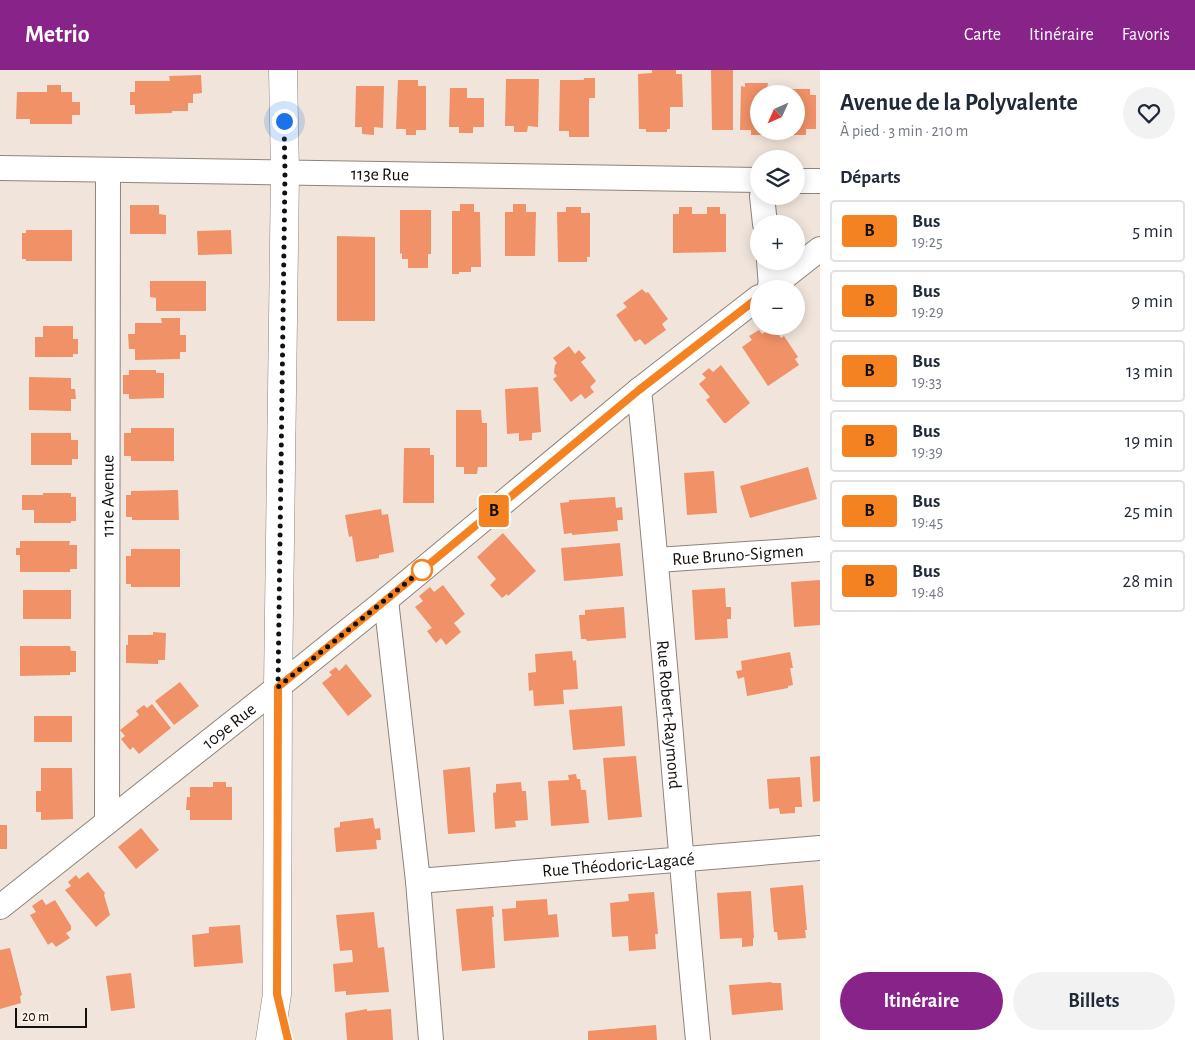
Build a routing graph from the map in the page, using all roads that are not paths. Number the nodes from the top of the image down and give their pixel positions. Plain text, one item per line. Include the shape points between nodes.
1 (283, 70) edge
2 (0, 168) edge
3 (108, 170) junction
4 (285, 172) junction
5 (750, 180) edge
6 (805, 181) edge
7 (820, 181) edge
8 (820, 250) edge
9 (780, 280) edge
10 (750, 303) edge
11 (639, 390) junction
12 (820, 549) edge
13 (657, 560) junction
14 (386, 600) junction
15 (278, 687) junction
16 (108, 822) junction
17 (820, 848) edge
18 (681, 858) junction
19 (418, 881) junction
20 (4, 900) edge
21 (277, 994) junction
22 (270, 1040) edge
23 (288, 1040) edge
24 (431, 1040) edge
25 (698, 1040) edge

1 - 4 main road
2 - 3 street, 113e Rue
3 - 4 street, 113e Rue
3 - 16 street, 111e Avenue
4 - 5 street, 113e Rue
4 - 15 main road
6 - 7 street
8 - 9 street, 109e Rue
10 - 11 street, 109e Rue
11 - 13 street, Rue Robert-Raymond
11 - 14 street, 109e Rue
12 - 13 street, Rue Bruno-Sigmen
13 - 18 street, Rue Robert-Raymond
14 - 15 street, 109e Rue
14 - 19 street
15 - 16 street, 109e Rue
15 - 21 main road
16 - 20 street, 109e Rue
17 - 18 street, Rue Théodoric-Lagacé
18 - 19 street, Rue Théodoric-Lagacé
18 - 25 street, Rue Robert-Raymond
19 - 24 street
21 - 22 main road
21 - 23 main road

